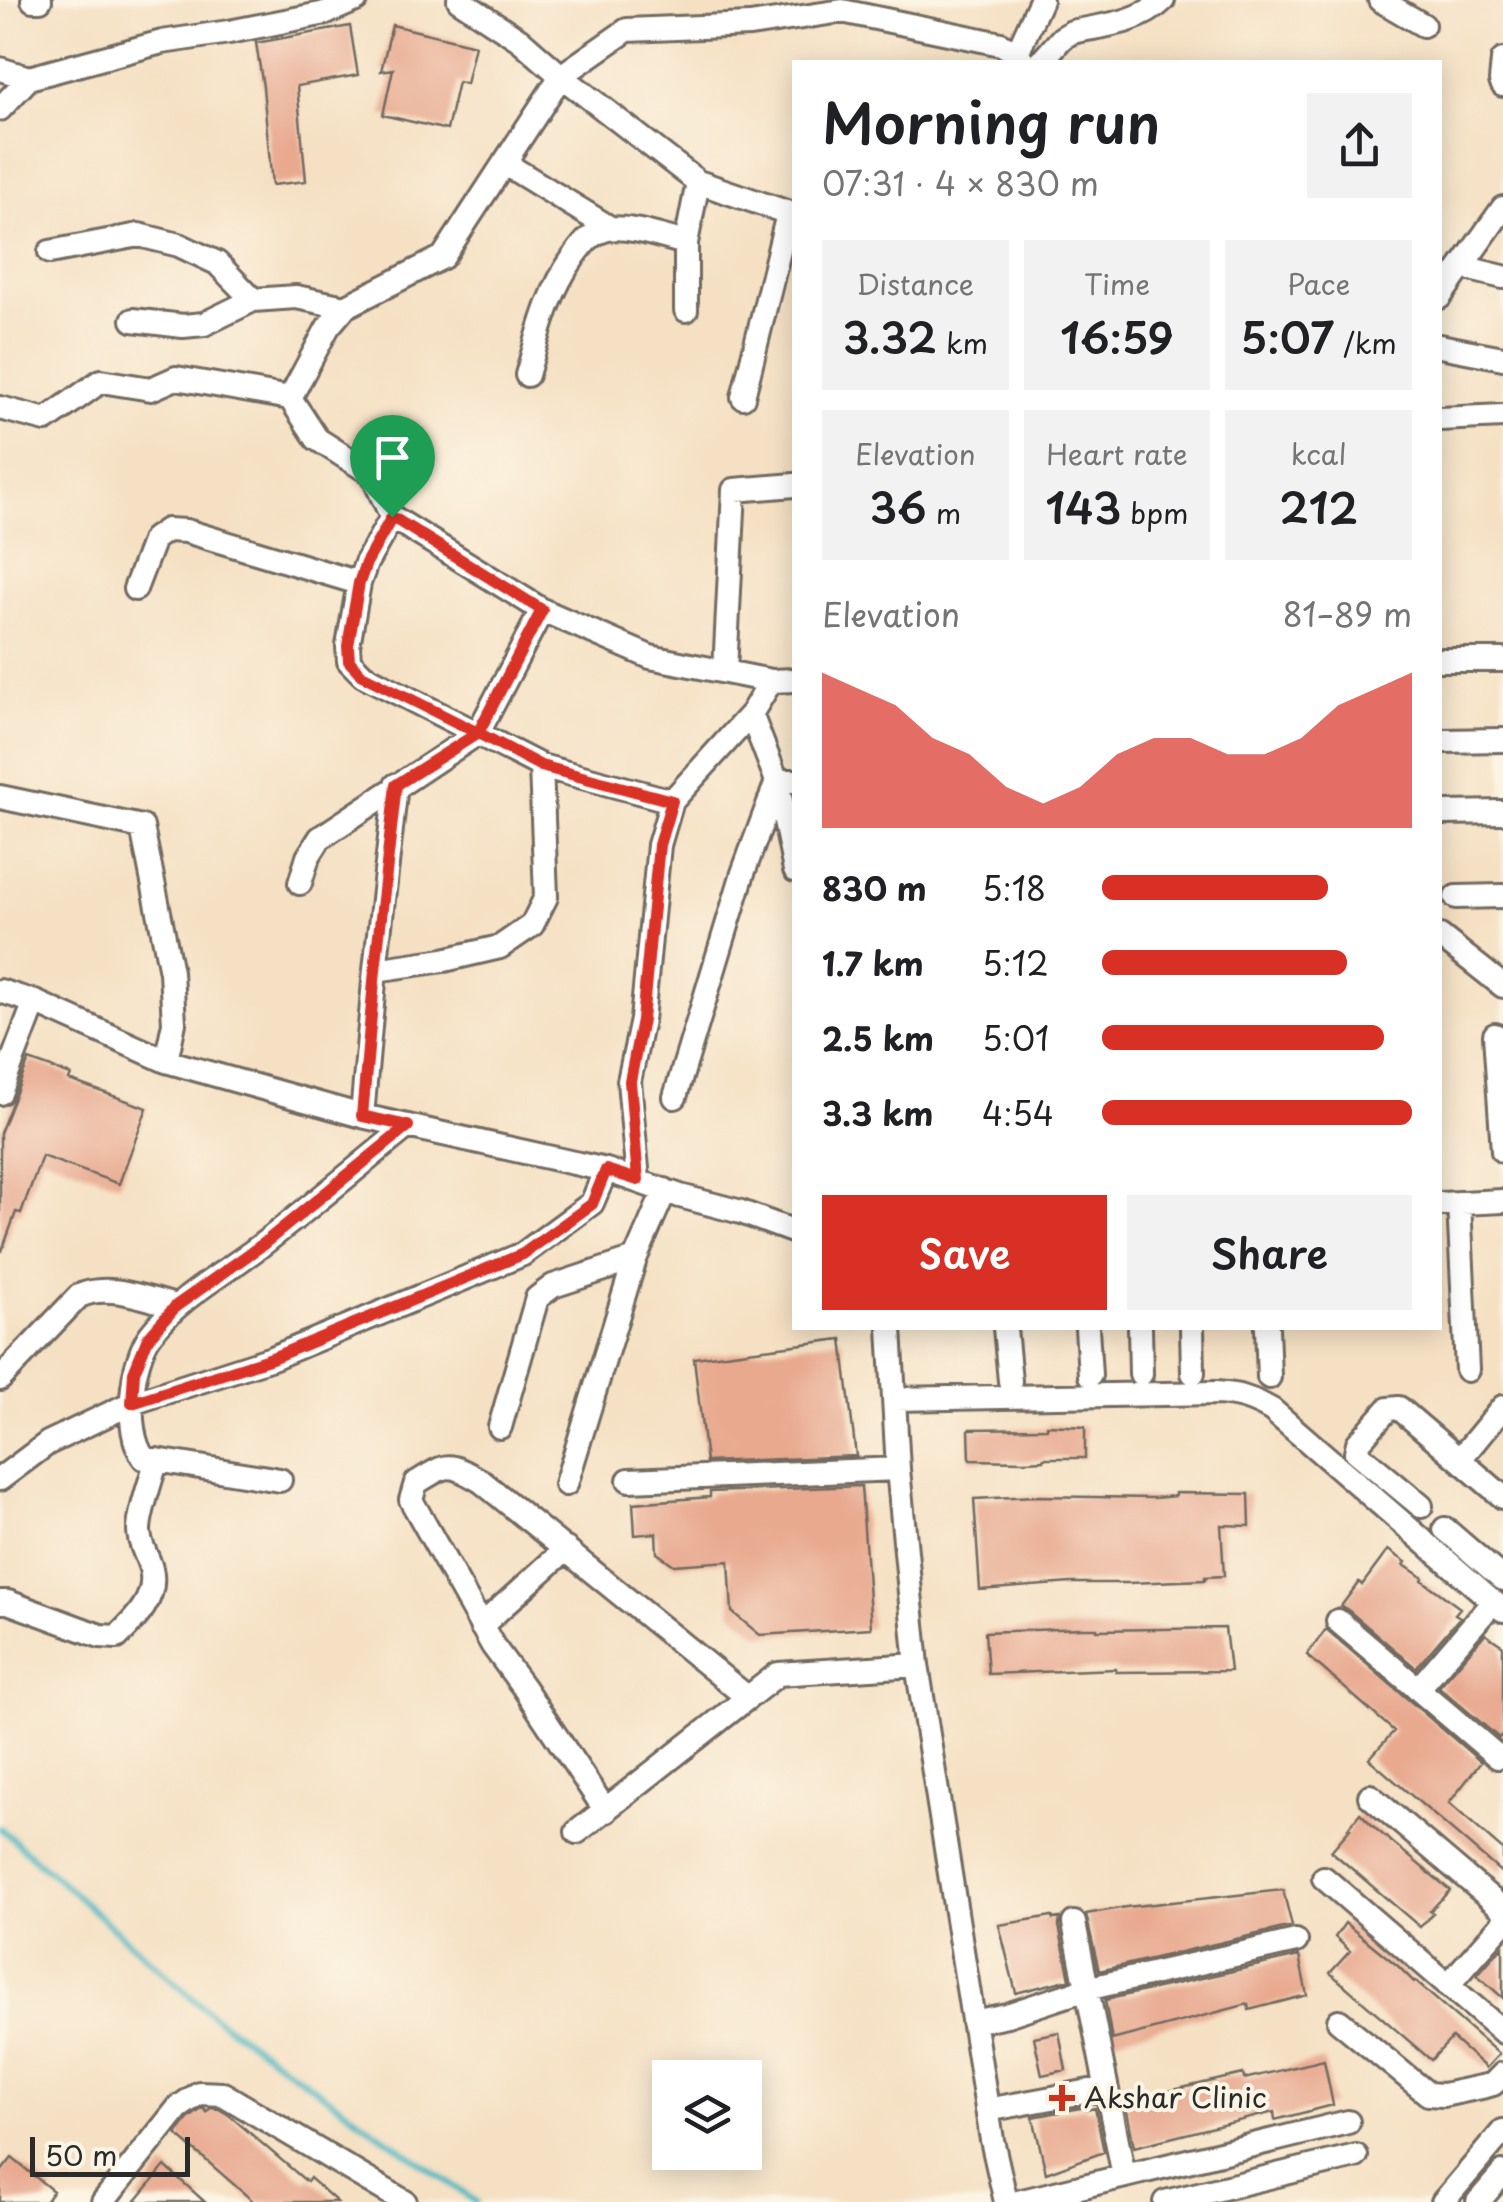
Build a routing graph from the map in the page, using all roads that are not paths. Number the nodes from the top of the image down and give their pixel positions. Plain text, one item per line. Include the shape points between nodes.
1 (356, 0) edge
2 (459, 0) edge
3 (1041, 0) edge
4 (1163, 0) edge
5 (1380, 0) edge
6 (1423, 24) dead end
7 (1020, 58) edge
8 (1044, 60) edge
9 (1503, 60) edge
10 (0, 69) edge
11 (561, 76) junction
12 (29, 78) junction
13 (1503, 85) edge
14 (0, 108) edge
15 (504, 163) junction
16 (698, 182) junction
17 (1503, 208) edge
18 (791, 214) edge
19 (610, 228) junction
20 (686, 243) junction
21 (50, 252) dead end
22 (1462, 267) junction
23 (1503, 276) edge
24 (1442, 294) edge
25 (253, 300) junction
26 (345, 307) junction
27 (686, 310) dead end
28 (132, 320) dead end
29 (1442, 349) edge
30 (1503, 358) edge
31 (528, 375) dead end
32 (743, 397) dead end
33 (290, 398) junction
34 (0, 408) edge
35 (1503, 416) edge
36 (1442, 420) edge
37 (792, 485) edge
38 (392, 517) junction
39 (359, 583) junction
40 (134, 589) dead end
41 (542, 610) junction
42 (1442, 660) edge
43 (1503, 660) edge
44 (725, 670) junction
45 (783, 680) edge
46 (751, 714) junction
47 (478, 733) junction
48 (1503, 740) edge
49 (1443, 741) dead end
50 (541, 766) junction
51 (786, 781) edge
52 (396, 785) junction
53 (0, 797) edge
54 (672, 801) junction
55 (1503, 812) edge
56 (1444, 813) dead end
57 (792, 840) edge
58 (300, 883) dead end
59 (1456, 896) dead end
60 (1503, 896) edge
61 (1442, 938) edge
62 (375, 970) junction
63 (1503, 986) edge
64 (0, 991) edge
65 (35, 1002) junction
66 (1495, 1036) dead end
67 (166, 1061) junction
68 (0, 1093) edge
69 (674, 1097) dead end
70 (362, 1116) junction
71 (408, 1126) junction
72 (1503, 1151) edge
73 (606, 1170) junction
74 (638, 1180) junction
75 (665, 1190) junction
76 (1503, 1201) edge
77 (1449, 1204) edge
78 (792, 1231) edge
79 (635, 1259) junction
80 (176, 1306) junction
81 (890, 1330) edge
82 (1005, 1330) edge
83 (1087, 1330) edge
84 (1140, 1330) edge
85 (1192, 1330) edge
86 (1268, 1330) edge
87 (1466, 1370) dead end
88 (1193, 1373) dead end
89 (1141, 1374) dead end
90 (1090, 1375) dead end
91 (1269, 1377) dead end
92 (0, 1379) edge
93 (1010, 1381) dead end
94 (895, 1399) junction
95 (132, 1403) junction
96 (1503, 1407) edge
97 (500, 1427) dead end
98 (1495, 1433) edge
99 (1460, 1459) junction
100 (156, 1462) junction
101 (898, 1469) junction
102 (0, 1479) edge
103 (280, 1480) dead end
104 (629, 1480) dead end
105 (566, 1484) dead end
106 (1503, 1497) edge
107 (1421, 1506) dead end
108 (1445, 1529) dead end
109 (566, 1549) junction
110 (1503, 1579) edge
111 (0, 1602) edge
112 (1498, 1606) edge
113 (1338, 1621) dead end
114 (481, 1626) junction
115 (917, 1665) junction
116 (1418, 1689) junction
117 (746, 1696) junction
118 (1498, 1757) dead end
119 (1370, 1796) dead end
120 (606, 1811) junction
121 (577, 1832) dead end
122 (1324, 1878) dead end
123 (1503, 1909) edge
124 (1074, 1923) dead end
125 (1503, 1923) edge
126 (1296, 1941) dead end
127 (1448, 1985) junction
128 (1086, 1989) junction
129 (1339, 2020) dead end
130 (973, 2022) junction
131 (1503, 2032) edge
132 (1503, 2074) edge
133 (1106, 2088) junction
134 (988, 2110) junction
135 (1348, 2122) dead end
136 (1503, 2130) edge
137 (1356, 2156) dead end
138 (1503, 2173) edge
139 (1124, 2176) junction
140 (1229, 2194) edge
141 (104, 2202) edge
142 (404, 2202) edge
143 (1006, 2202) edge
144 (1018, 2202) edge
145 (1166, 2202) edge
146 (1442, 2202) edge
147 (1478, 2202) edge

1 - 12 street via 326,13 162,42
2 - 11 street
3 - 7 street
4 - 8 street via 1139,18 1072,32
5 - 6 street
7 - 11 street via 1001,44 842,12 750,25 627,30
9 - 13 street
10 - 12 street
11 - 15 street
11 - 16 street
12 - 14 street
15 - 19 street
15 - 26 street via 444,257
16 - 18 street
16 - 20 street
17 - 22 street
18 - 32 street
19 - 20 street
19 - 31 street via 589,236 558,278
20 - 27 street
21 - 25 street via 138,235 217,263
22 - 23 street
22 - 24 street
25 - 26 street via 296,297
25 - 28 street via 204,324
26 - 33 street
29 - 30 street
33 - 34 street via 176,378 152,389 101,380 46,420
33 - 38 street via 317,440 372,474
35 - 36 street
37 - 44 street via 734,490
38 - 39 street
38 - 41 street
39 - 40 street via 166,530 154,539
39 - 47 street via 349,661 362,675
41 - 44 street via 650,657
41 - 47 street
42 - 43 street
44 - 45 street
45 - 46 street
46 - 51 street
46 - 54 street
47 - 50 street
47 - 52 street
48 - 49 street
50 - 54 street
50 - 62 street via 546,897 532,925 500,947
51 - 57 street
51 - 69 street via 743,873
52 - 58 street via 320,838
52 - 62 street
53 - 67 street via 142,827 171,972 174,1022
54 - 74 street via 659,845 630,1081
55 - 56 street
59 - 60 street
61 - 63 street
62 - 70 street
64 - 65 street
65 - 67 street
65 - 68 street
66 - 72 street
67 - 70 street
70 - 71 street
71 - 73 street
71 - 80 street
73 - 74 street
73 - 95 street via 592,1204 523,1254 272,1358
74 - 75 street
75 - 78 street
75 - 79 street
76 - 77 street
77 - 87 street
79 - 97 street via 553,1286 537,1298
79 - 105 street
80 - 92 street via 92,1290
80 - 95 street via 148,1338 134,1372
81 - 94 street
82 - 93 street
83 - 90 street
84 - 89 street
85 - 88 street
86 - 91 street
94 - 101 street
94 - 112 street via 1216,1393 1250,1398
95 - 100 street via 137,1450
95 - 102 street via 48,1444
96 - 98 street
98 - 99 street
99 - 106 street
99 - 107 street via 1400,1408 1388,1409 1358,1443 1359,1456
100 - 103 street
100 - 111 street via 139,1530 152,1573 150,1594 118,1636
101 - 104 street
101 - 115 street
108 - 110 street
109 - 114 street
109 - 114 street via 456,1466 416,1483 411,1500
109 - 117 street
112 - 116 street
113 - 116 street
114 - 120 street
115 - 117 street via 778,1674
115 - 130 street
116 - 118 street
117 - 120 street
119 - 123 street
120 - 121 street
122 - 127 street
124 - 128 street
125 - 127 street
126 - 128 street
127 - 131 street
128 - 130 street
128 - 133 street
129 - 132 street via 1428,2094 1486,2086
130 - 134 street
133 - 134 street
133 - 139 street
134 - 143 street
135 - 139 street
136 - 146 street
137 - 140 street
138 - 147 street
139 - 144 street
140 - 145 street
141 - 142 street via 178,2108 199,2092 224,2094

